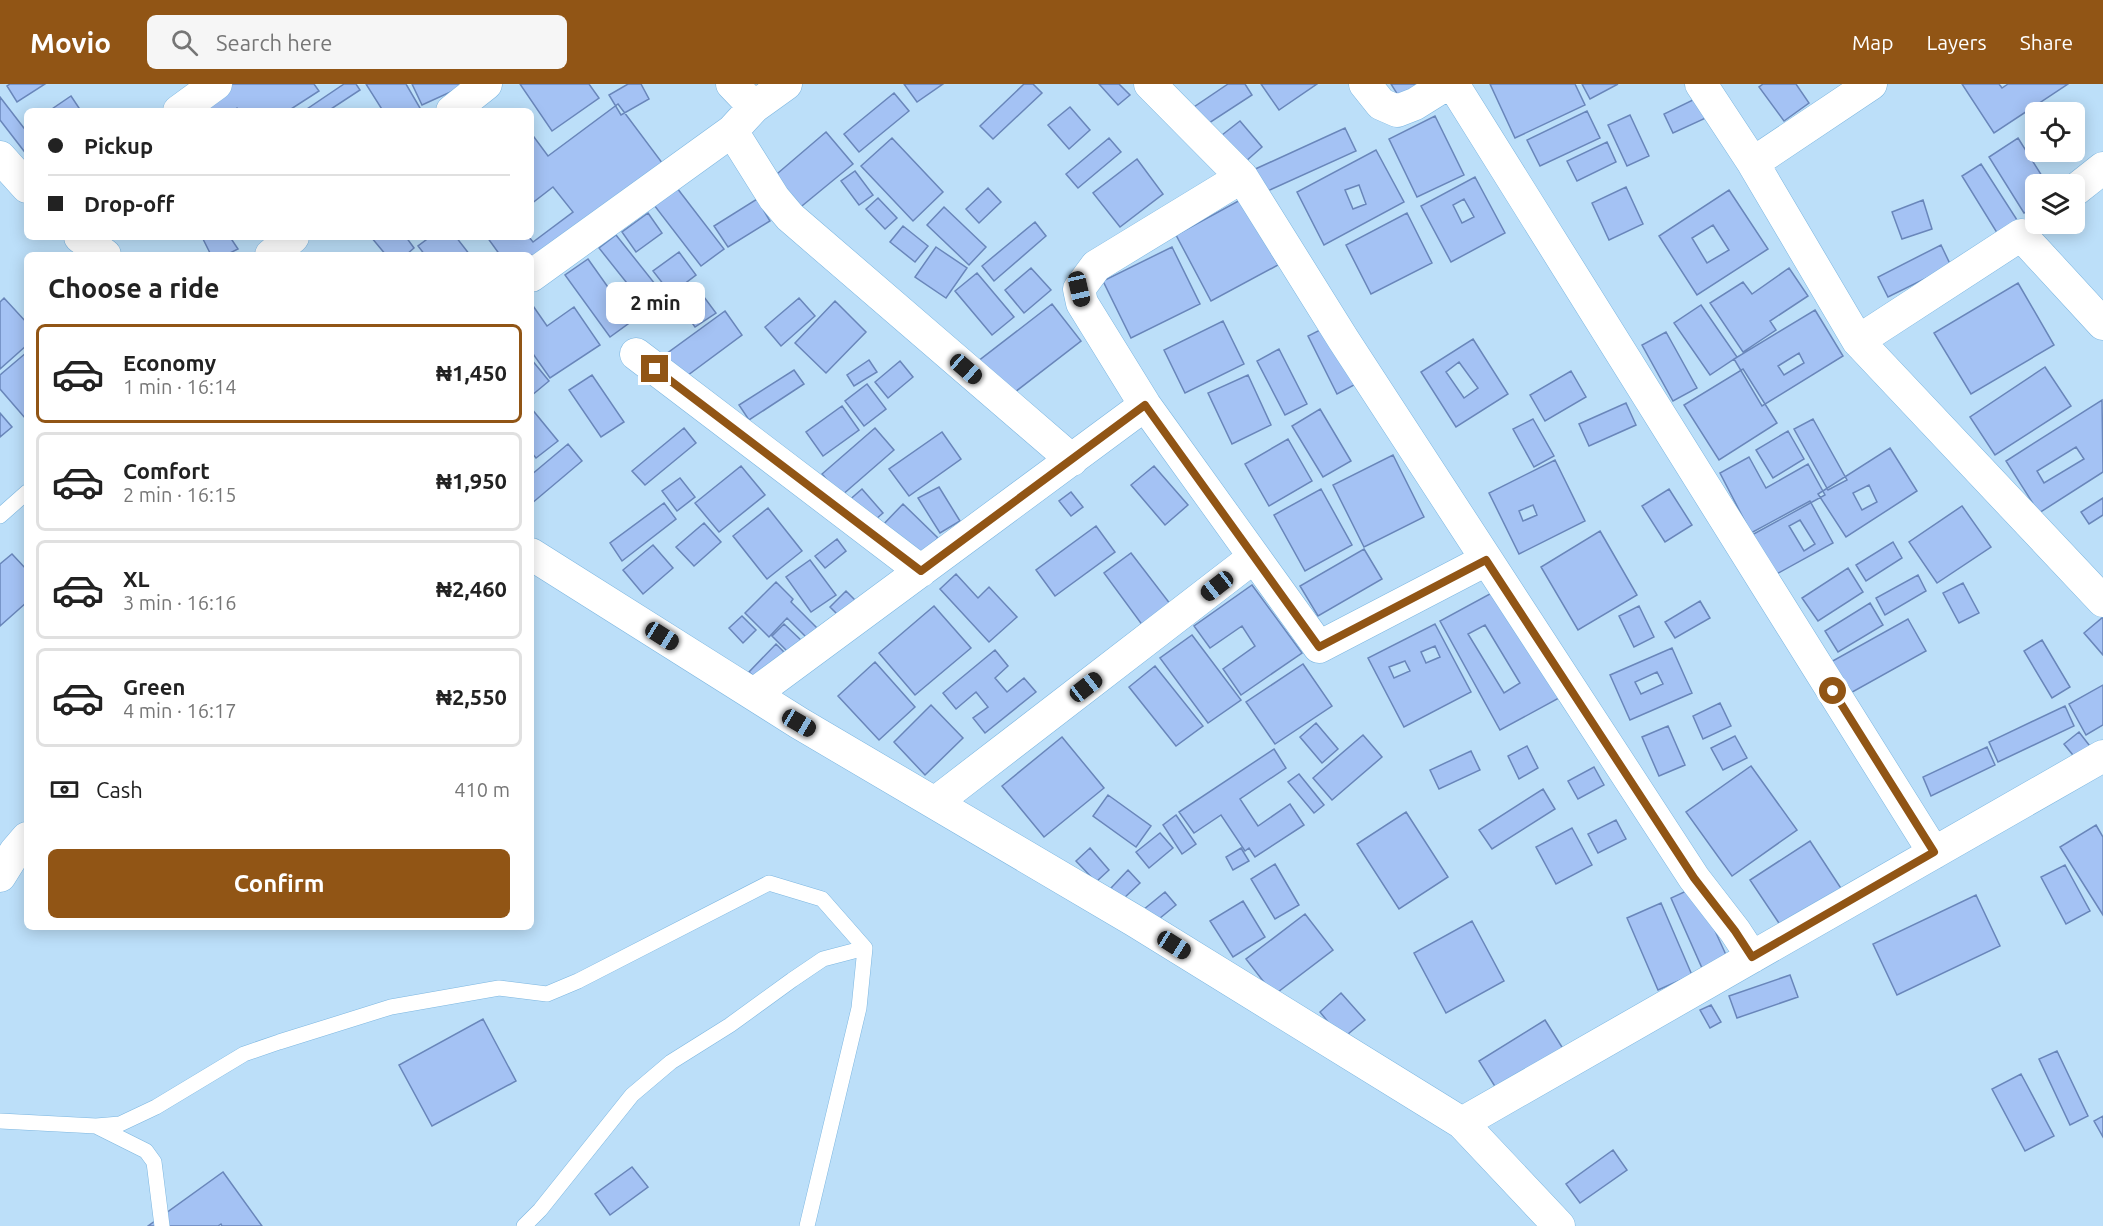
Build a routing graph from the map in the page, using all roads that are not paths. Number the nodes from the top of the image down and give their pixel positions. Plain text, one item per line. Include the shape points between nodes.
1 (216, 84) edge
2 (486, 84) edge
3 (732, 84) edge
4 (786, 84) edge
5 (1150, 84) edge
6 (1365, 84) edge
7 (1447, 84) edge
8 (1453, 84) edge
9 (1701, 84) edge
10 (1871, 84) edge
11 (754, 107) junction
12 (183, 108) edge
13 (456, 108) edge
14 (732, 131) junction
15 (0, 157) edge
16 (1752, 163) junction
17 (2103, 168) edge
18 (1242, 177) junction
19 (2085, 182) edge
20 (24, 184) edge
21 (2025, 233) edge
22 (2032, 234) edge
23 (84, 240) edge
24 (289, 240) edge
25 (101, 252) edge
26 (275, 252) edge
27 (534, 274) edge
28 (2103, 324) edge
29 (1858, 341) junction
30 (636, 354) dead end
31 (1145, 405) junction
32 (1072, 460) junction
33 (24, 495) edge
34 (0, 516) edge
35 (534, 556) edge
36 (1254, 557) junction
37 (1486, 560) junction
38 (921, 571) junction
39 (2103, 601) edge
40 (754, 694) junction
41 (2103, 756) edge
42 (936, 802) junction
43 (24, 842) edge
44 (1934, 852) junction
45 (0, 876) edge
46 (865, 948) junction
47 (1752, 957) junction
48 (0, 1120) edge
49 (1462, 1123) junction
50 (96, 1126) junction
51 (162, 1226) edge
52 (524, 1226) edge
53 (807, 1226) edge
54 (1559, 1226) edge

1 - 12 street
2 - 13 street
3 - 11 street
4 - 11 street
5 - 18 street
6 - 7 street via 1381,104 1397,111
8 - 44 street
9 - 16 street
10 - 16 street
11 - 14 street
14 - 27 street
14 - 32 street via 790,217
15 - 20 street
16 - 29 street
17 - 19 street
18 - 31 street via 1096,266 1079,289 1082,303
18 - 37 street
21 - 29 street
22 - 28 street
23 - 25 street
24 - 26 street
29 - 39 street
30 - 38 street
31 - 32 street
31 - 36 street
32 - 38 street
33 - 34 lane
35 - 40 street
36 - 37 street via 1319,647
36 - 42 street
37 - 47 street via 1694,878
38 - 40 street
40 - 42 street
41 - 44 street
42 - 49 street
43 - 45 street
44 - 47 street
46 - 50 lane via 822,899 769,882 548,994 499,988 391,1007 244,1054 156,1107 120,1124
46 - 52 lane via 823,959 671,1062 632,1095
46 - 53 lane via 859,1008
47 - 49 street
48 - 50 lane
49 - 54 street
50 - 51 lane via 146,1151 154,1162

